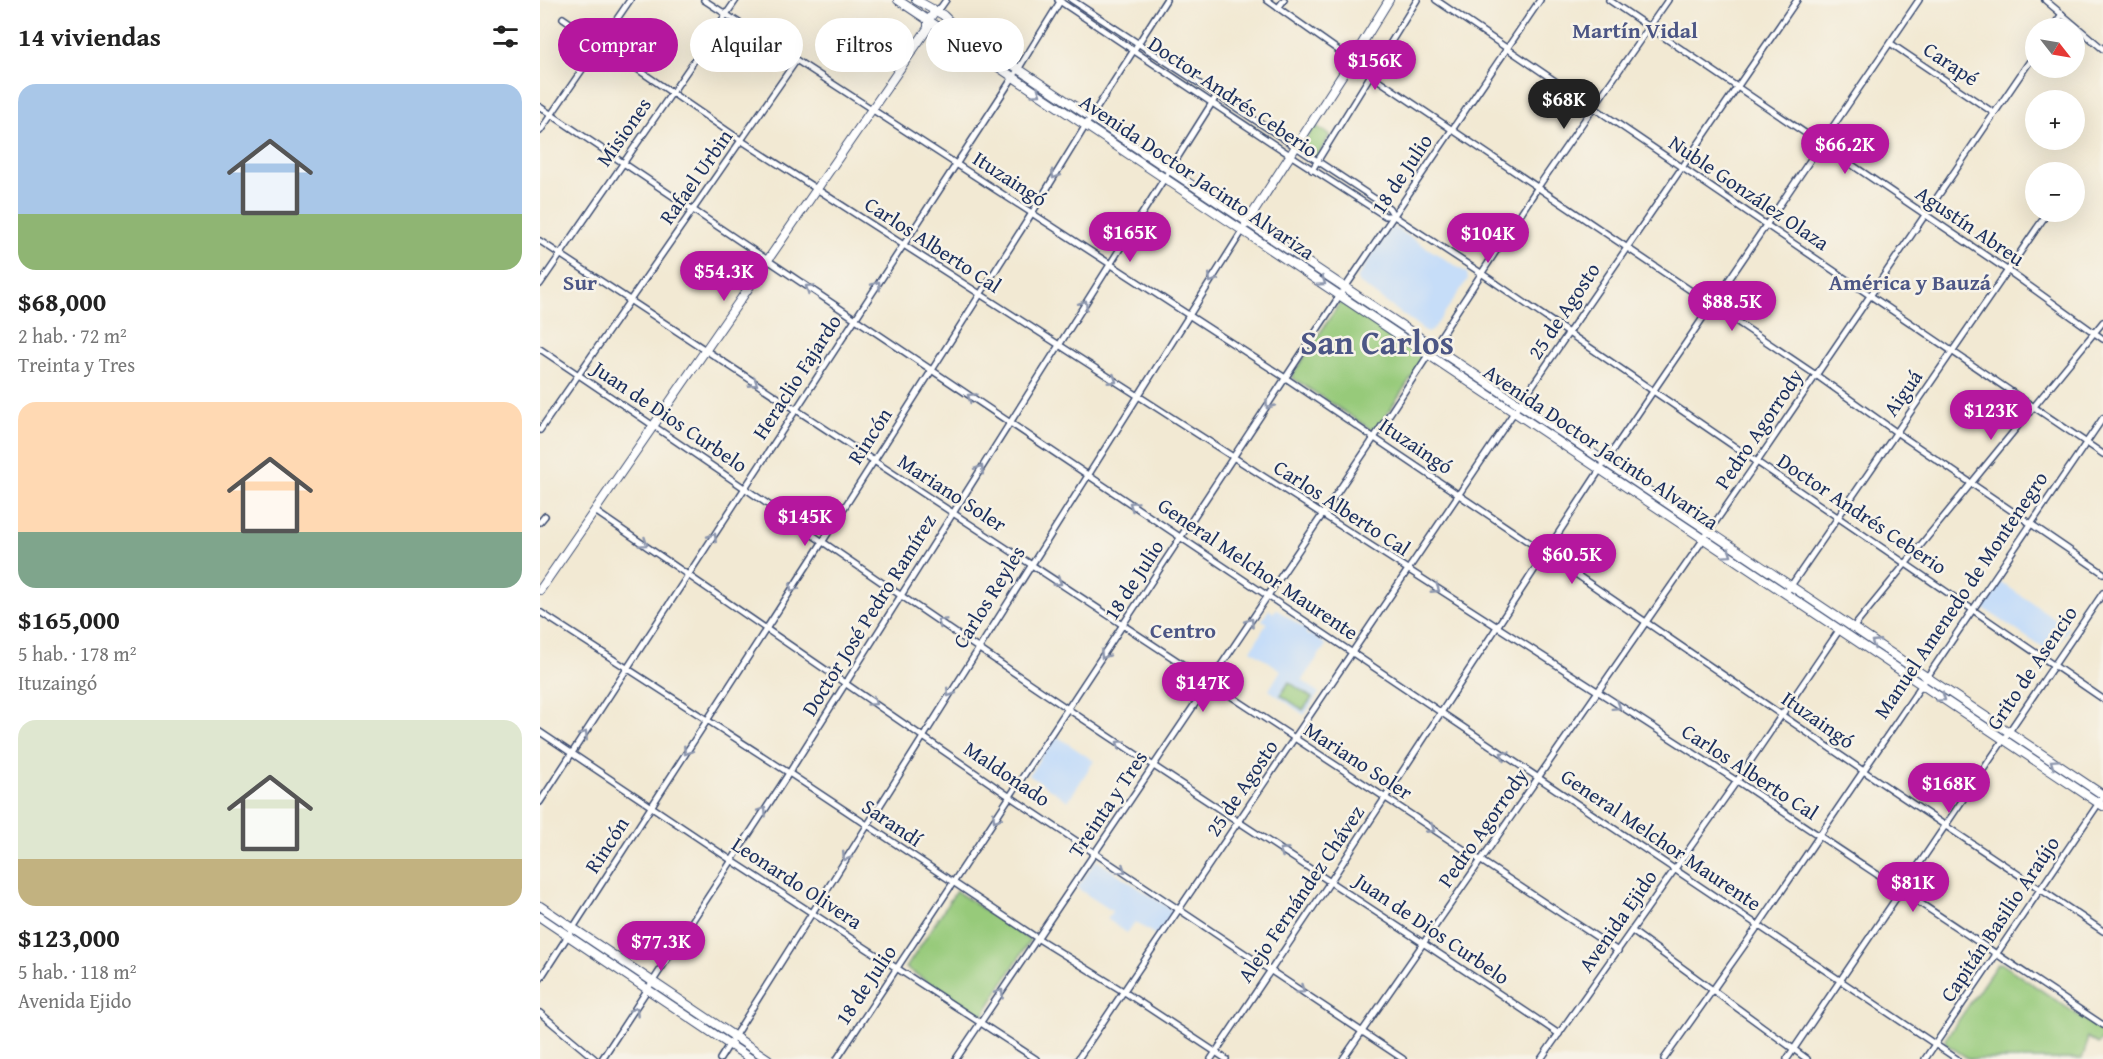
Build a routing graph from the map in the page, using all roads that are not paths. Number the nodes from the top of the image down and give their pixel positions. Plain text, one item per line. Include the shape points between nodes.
1 (630, 0) edge
2 (704, 0) edge
3 (736, 0) edge
4 (898, 0) edge
5 (916, 0) edge
6 (946, 0) edge
7 (1072, 0) edge
8 (1166, 0) edge
9 (1267, 0) edge
10 (1284, 0) edge
11 (1389, 0) edge
12 (1417, 0) edge
13 (1436, 0) edge
14 (1540, 0) edge
15 (1610, 0) edge
16 (1668, 0) edge
17 (1797, 0) edge
18 (1919, 0) edge
19 (2045, 0) edge
20 (1059, 1) edge
21 (1278, 8) junction
22 (940, 11) junction
23 (2062, 14) junction
24 (726, 15) junction
25 (618, 18) edge
26 (731, 18) edge
27 (935, 18) edge
28 (946, 18) edge
29 (2059, 18) edge
30 (926, 22) edge
31 (1649, 27) junction
32 (926, 31) edge
33 (1138, 43) junction
34 (1890, 43) junction
35 (1507, 49) junction
36 (2103, 49) edge
37 (1133, 51) junction
38 (1024, 60) edge
39 (1352, 60) junction
40 (803, 66) edge
41 (2025, 68) edge
42 (1024, 71) edge
43 (581, 72) edge
44 (641, 72) edge
45 (789, 72) edge
46 (1005, 72) edge
47 (1016, 72) edge
48 (1371, 75) junction
49 (1013, 77) junction
50 (1737, 88) junction
51 (672, 93) junction
52 (1217, 95) junction
53 (1212, 103) junction
54 (540, 107) edge
55 (1594, 107) junction
56 (871, 110) junction
57 (1994, 113) junction
58 (552, 114) junction
59 (1091, 117) junction
60 (1086, 125) junction
61 (1451, 129) junction
62 (540, 131) edge
63 (742, 141) junction
64 (1821, 145) junction
65 (1296, 147) junction
66 (1290, 155) junction
67 (1318, 161) junction
68 (623, 163) junction
69 (956, 164) junction
70 (1682, 168) junction
71 (1170, 170) junction
72 (1312, 170) junction
73 (1165, 178) junction
74 (1538, 187) junction
75 (817, 189) junction
76 (693, 211) junction
77 (1032, 213) junction
78 (1925, 214) junction
79 (1394, 216) junction
80 (1248, 222) junction
81 (2041, 222) edge
82 (1766, 225) junction
83 (1243, 230) junction
84 (540, 241) edge
85 (903, 245) junction
86 (1627, 247) junction
87 (560, 255) junction
88 (768, 260) junction
89 (1110, 264) junction
90 (2007, 270) junction
91 (1481, 273) junction
92 (540, 284) edge
93 (1346, 287) junction
94 (980, 294) junction
95 (1340, 295) junction
96 (1872, 295) junction
97 (630, 301) junction
98 (1712, 305) junction
99 (1189, 316) junction
100 (855, 319) junction
101 (2103, 322) edge
102 (2093, 332) junction
103 (1569, 333) junction
104 (2103, 339) edge
105 (1059, 345) junction
106 (1435, 347) junction
107 (540, 349) edge
108 (705, 351) junction
109 (1952, 351) junction
110 (1430, 354) junction
111 (931, 370) junction
112 (579, 375) junction
113 (1816, 375) junction
114 (1287, 379) junction
115 (1653, 392) junction
116 (1138, 396) junction
117 (1520, 405) junction
118 (2034, 407) junction
119 (795, 410) junction
120 (1515, 412) junction
121 (2103, 418) edge
122 (1009, 423) junction
123 (653, 427) junction
124 (540, 430) edge
125 (1896, 432) junction
126 (1374, 438) junction
127 (2085, 442) junction
128 (2103, 454) edge
129 (1234, 458) junction
130 (873, 461) junction
131 (1605, 462) junction
132 (1757, 462) junction
133 (1600, 470) junction
134 (1088, 476) junction
135 (1972, 484) junction
136 (745, 488) junction
137 (1459, 495) junction
138 (595, 511) junction
139 (952, 513) junction
140 (1322, 515) junction
141 (545, 516) dead end
142 (1837, 518) junction
143 (540, 522) edge
144 (2030, 524) junction
145 (1709, 531) junction
146 (1182, 538) junction
147 (1704, 538) junction
148 (823, 541) junction
149 (1545, 553) junction
150 (1905, 564) junction
151 (1031, 565) junction
152 (1409, 571) junction
153 (2103, 573) edge
154 (689, 574) junction
155 (540, 590) edge
156 (1789, 590) junction
157 (2103, 593) edge
158 (900, 594) junction
159 (1268, 596) junction
160 (1972, 610) junction
161 (540, 612) edge
162 (1646, 622) junction
163 (1124, 626) junction
164 (1842, 626) junction
165 (767, 628) junction
166 (1497, 628) junction
167 (1852, 628) junction
168 (979, 648) junction
169 (1353, 653) junction
170 (2054, 666) junction
171 (628, 668) junction
172 (1926, 676) junction
173 (846, 683) junction
174 (1210, 683) junction
175 (1921, 684) junction
176 (1597, 693) junction
177 (2103, 699) edge
178 (1068, 709) junction
179 (1441, 712) junction
180 (1782, 714) junction
181 (707, 720) junction
182 (540, 732) edge
183 (922, 736) junction
184 (2006, 736) junction
185 (1294, 739) junction
186 (572, 753) junction
187 (1154, 766) junction
188 (1862, 770) junction
189 (789, 773) junction
190 (1538, 778) junction
191 (1737, 781) junction
192 (1010, 796) junction
193 (1385, 799) junction
194 (2102, 800) edge
195 (540, 802) edge
196 (651, 806) junction
197 (1239, 823) junction
198 (1945, 825) junction
199 (866, 826) junction
200 (1818, 837) junction
201 (1095, 853) junction
202 (731, 860) junction
203 (1480, 861) junction
204 (1674, 869) junction
205 (1330, 882) junction
206 (953, 883) junction
207 (2040, 889) junction
208 (1900, 891) junction
209 (540, 906) edge
210 (1180, 909) junction
211 (812, 912) junction
212 (540, 917) edge
213 (1758, 926) junction
214 (572, 928) junction
215 (1632, 931) junction
216 (2103, 931) edge
217 (568, 936) junction
218 (1037, 938) junction
219 (1424, 942) junction
220 (1617, 951) junction
221 (1996, 954) junction
222 (897, 968) junction
223 (1271, 970) junction
224 (540, 979) edge
225 (1840, 981) junction
226 (654, 982) junction
227 (649, 990) junction
228 (1714, 990) junction
229 (1124, 992) junction
230 (540, 1013) edge
231 (981, 1022) junction
232 (2103, 1025) edge
233 (1362, 1031) junction
234 (1559, 1035) junction
235 (732, 1041) junction
236 (1935, 1044) junction
237 (1794, 1049) junction
238 (1216, 1052) junction
239 (595, 1059) edge
240 (602, 1059) edge
241 (720, 1059) edge
242 (751, 1059) edge
243 (768, 1059) edge
244 (837, 1059) edge
245 (956, 1059) edge
246 (1036, 1059) edge
247 (1078, 1059) edge
248 (1211, 1059) edge
249 (1226, 1059) edge
250 (1343, 1059) edge
251 (1403, 1059) edge
252 (1541, 1059) edge
253 (1664, 1059) edge
254 (1787, 1059) edge
255 (1807, 1059) edge
256 (1925, 1059) edge
257 (1957, 1059) edge

1 - 25 street
2 - 24 street, Ituzaingó
3 - 24 street, Misiones
4 - 30 main road, Avenida Doctor Jacinto Alvariza
5 - 22 main road, Avenida Doctor Jacinto Alvariza
6 - 22 street
7 - 33 street, Doctor Andrés Ceberio
8 - 33 street, Rincón
9 - 21 street
10 - 21 street
11 - 39 main road, Carlos Reyles
12 - 48 street
13 - 35 street, Nuble González Olaza
14 - 35 street, 18 de Julio
15 - 31 street, Agustín Abreu
16 - 31 street, Treinta y Tres
17 - 50 street, 25 de Agosto
18 - 34 street, Alejo Fernández Chávez
19 - 23 street
20 - 37 street, Doctor Andrés Ceberio
20 - 38 street, Heraclio Fajardo
21 - 39 street
22 - 27 main road
22 - 28 main road, Avenida Doctor Jacinto Alvariza
23 - 29 street
23 - 36 street
24 - 26 street, Ituzaingó
24 - 51 street, Misiones
31 - 50 street, Agustín Abreu
31 - 55 street, Treinta y Tres
32 - 56 main road
33 - 37 street, Rincón
33 - 52 street, Doctor Andrés Ceberio
34 - 57 street, Carapé
34 - 64 street, Alejo Fernández Chávez
35 - 55 street, Nuble González Olaza
35 - 61 street, 18 de Julio
37 - 53 street, Doctor Andrés Ceberio
37 - 59 street, Rincón
39 - 65 main road, Carlos Reyles
40 - 56 street, Ituzaingó
41 - 57 street, Pedro Agorrody
42 - 59 main road, Avenida Doctor Jacinto Alvariza
43 - 58 street
44 - 51 street, Carlos Alberto Cal
45 - 63 street, Rafael Urbin
46 - 49 main road, Avenida Doctor Jacinto Alvariza
47 - 49 street, Heraclio Fajardo
48 - 61 street
48 - 67 street
49 -> 60 main road, Avenida Doctor Jacinto Alvariza
49 - 69 street, Heraclio Fajardo
50 - 64 street, Agustín Abreu
50 - 70 street, 25 de Agosto
51 - 63 street, Carlos Alberto Cal
51 - 68 street, Misiones
52 - 53 street, Doctor José Pedro Ramírez
52 - 65 street, Doctor Andrés Ceberio
53 - 66 street, Doctor Andrés Ceberio
53 - 71 street, Doctor José Pedro Ramírez
54 - 58 street, General Melchor Maurente
55 - 70 street, Nuble González Olaza
55 - 74 street, Treinta y Tres
56 - 69 street, Ituzaingó
56 - 75 main road
57 - 78 street, Pedro Agorrody
58 - 62 street
58 - 68 street, General Melchor Maurente
59 - 60 street, Rincón
59 - 71 main road, Avenida Doctor Jacinto Alvariza
60 - 73 main road, Avenida Doctor Jacinto Alvariza
60 -> 77 street, Rincón
61 - 74 street
61 - 79 street, 18 de Julio
63 - 75 street, Carlos Alberto Cal
63 - 76 street, Rafael Urbin
64 - 78 street, Agustín Abreu
64 - 82 street, Alejo Fernández Chávez
65 - 66 main road, Carlos Reyles
65 - 67 street, Doctor Andrés Ceberio
66 - 72 street, Doctor Andrés Ceberio
66 - 80 main road, Carlos Reyles
67 - 72 street
67 - 79 street, Doctor Andrés Ceberio via 1389,208
68 - 76 street, General Melchor Maurente
68 - 87 street, Misiones
69 - 77 street, Ituzaingó
69 - 85 street, Heraclio Fajardo
70 - 82 street, Nuble González Olaza
70 - 86 street, 25 de Agosto
71 - 73 street, Doctor José Pedro Ramírez
71 - 80 main road, Avenida Doctor Jacinto Alvariza
72 - 79 street, Doctor Andrés Ceberio via 1385,216
73 - 83 main road, Avenida Doctor Jacinto Alvariza
73 - 89 street, Doctor José Pedro Ramírez
74 - 86 street
74 - 91 street, Treinta y Tres
75 - 85 street, Carlos Alberto Cal
75 - 88 main road
76 - 88 street, General Melchor Maurente
76 - 97 street, Rafael Urbin
77 - 89 street, Ituzaingó
77 - 94 street, Rincón
78 - 90 street, Agustín Abreu
78 - 96 street, Pedro Agorrody
79 - 91 street, Doctor Andrés Ceberio
79 - 93 street, 18 de Julio
80 - 83 main road, Carlos Reyles
80 - 93 main road, Avenida Doctor Jacinto Alvariza
81 - 90 street, Aiguá
82 - 96 street, Nuble González Olaza
82 - 98 street, Alejo Fernández Chávez
83 -> 95 main road, Avenida Doctor Jacinto Alvariza
83 -> 99 street, Carlos Reyles
84 - 87 street, Mariano Soler
85 - 94 street, Carlos Alberto Cal
100 -> 85 street, Heraclio Fajardo
86 - 98 street
86 - 103 street, 25 de Agosto
87 - 92 street, Misiones
87 - 97 street, Mariano Soler
100 -> 88 street, General Melchor Maurente
88 - 108 main road
89 - 99 street, Ituzaingó
105 -> 89 street, Doctor José Pedro Ramírez
90 - 102 street, Agustín Abreu
90 - 109 street, Aiguá
91 - 103 street, Doctor Andrés Ceberio
91 - 106 street, Treinta y Tres
93 - 95 street, 18 de Julio
93 - 106 main road, Avenida Doctor Jacinto Alvariza
94 - 105 street, Carlos Alberto Cal
94 - 111 street, Rincón
95 - 110 main road, Avenida Doctor Jacinto Alvariza
95 - 114 street, 18 de Julio
96 - 109 street, Nuble González Olaza
96 - 113 street, Pedro Agorrody
97 - 108 street, Mariano Soler
97 - 112 street, Rafael Urbin
98 - 113 street
98 - 115 street, Alejo Fernández Chávez
99 - 114 street, Ituzaingó
99 - 116 street, Carlos Reyles
100 - 111 street, General Melchor Maurente
100 - 119 street, Heraclio Fajardo
101 - 102 street
102 - 104 street, Agustín Abreu
102 - 118 street
103 - 115 street, Doctor Andrés Ceberio
103 - 117 street, 25 de Agosto
105 -> 116 street, Carlos Alberto Cal
105 - 122 street, Doctor José Pedro Ramírez
106 - 110 street, Treinta y Tres
106 - 117 main road, Avenida Doctor Jacinto Alvariza
107 - 112 street, Juan de Dios Curbelo
108 -> 119 street, Mariano Soler
108 - 123 main road
109 - 118 street, Nuble González Olaza
109 - 125 street, Aiguá
110 - 120 main road, Avenida Doctor Jacinto Alvariza
110 - 126 street, Treinta y Tres
122 -> 111 street, General Melchor Maurente
111 - 130 street, Rincón
112 - 123 street, Juan de Dios Curbelo
112 - 124 street, Rafael Urbin
113 - 125 street
113 - 132 street, Pedro Agorrody
114 - 126 street, Ituzaingó
114 -> 129 street, 18 de Julio
115 - 131 street, Alejo Fernández Chávez
115 - 132 street, Doctor Andrés Ceberio
116 - 129 street, Carlos Alberto Cal
116 - 134 street, Carlos Reyles
117 - 120 street, 25 de Agosto
117 - 131 main road, Avenida Doctor Jacinto Alvariza
118 - 127 street, Nuble González Olaza
118 - 135 street
119 - 130 street, Mariano Soler
119 - 136 street, Heraclio Fajardo
120 - 133 main road, Avenida Doctor Jacinto Alvariza
120 - 137 street, 25 de Agosto
121 - 127 street, Manuel Amenedo de Montenegro
122 - 134 street, General Melchor Maurente
139 -> 122 street, Doctor José Pedro Ramírez
123 - 136 street, Juan de Dios Curbelo
123 - 138 main road
125 - 135 street
125 - 142 street, Aiguá
126 - 137 street, Ituzaingó
126 - 140 street, Treinta y Tres
127 - 128 street, Nuble González Olaza
127 - 144 street, Manuel Amenedo de Montenegro
129 - 140 street, Carlos Alberto Cal
129 - 146 street, 18 de Julio
130 - 139 street, Mariano Soler
130 - 148 street, Rincón
131 - 133 street, Alejo Fernández Chávez
131 - 145 main road, Avenida Doctor Jacinto Alvariza
132 - 142 street, Doctor Andrés Ceberio
132 - 145 street, Pedro Agorrody
133 - 147 main road, Avenida Doctor Jacinto Alvariza
133 - 149 street, Alejo Fernández Chávez
146 -> 134 street, General Melchor Maurente
134 - 151 street, Carlos Reyles
135 - 144 street
135 - 150 street
136 - 148 street, Juan de Dios Curbelo
154 -> 136 street, Heraclio Fajardo
137 - 149 street, Ituzaingó
137 - 152 street, 25 de Agosto
138 -> 154 street, Maldonado
138 - 155 main road
139 - 151 street, Mariano Soler
139 - 158 street, Doctor José Pedro Ramírez
140 - 152 street, Carlos Alberto Cal
140 - 159 street, Treinta y Tres
141 - 143 street
142 - 150 street, Doctor Andrés Ceberio
142 - 156 street, Aiguá
144 - 153 street
144 - 160 street, Manuel Amenedo de Montenegro
145 - 147 street, Pedro Agorrody
145 - 156 main road, Avenida Doctor Jacinto Alvariza
146 - 159 street, General Melchor Maurente
146 - 163 street, 18 de Julio
147 -> 156 main road, Avenida Doctor Jacinto Alvariza
147 - 162 street, Pedro Agorrody
148 - 158 street, Juan de Dios Curbelo
148 -> 165 street, Rincón
149 - 162 street, Ituzaingó
149 - 166 street, Alejo Fernández Chávez
150 - 160 street, Doctor Andrés Ceberio
150 - 167 street
151 -> 163 street, Mariano Soler
151 - 168 street, Carlos Reyles
152 -> 166 street, Carlos Alberto Cal
152 - 169 street, 25 de Agosto
154 - 165 street, Maldonado
154 - 171 street, Heraclio Fajardo
156 - 164 main road, Avenida Doctor Jacinto Alvariza
157 - 170 street, Grito de Asencio
168 -> 158 street, Juan de Dios Curbelo
158 - 173 street, Doctor José Pedro Ramírez
159 - 169 street, General Melchor Maurente
174 -> 159 street, Treinta y Tres
160 - 170 street, Doctor Andrés Ceberio
160 - 172 street, Manuel Amenedo de Montenegro
161 - 171 street, Sarandí
162 - 176 street, Pedro Agorrody
162 - 180 street, Ituzaingó
163 - 174 street, Mariano Soler
163 -> 178 street, 18 de Julio
164 - 167 main road, Avenida Doctor Jacinto Alvariza
164 - 175 main road, Avenida Doctor Jacinto Alvariza
164 - 180 street, Avenida Ejido
165 - 173 street, Maldonado
165 - 181 street, Rincón
166 - 176 street, Carlos Alberto Cal
166 - 179 street, Alejo Fernández Chávez
172 -> 167 main road, Avenida Doctor Jacinto Alvariza
168 - 178 street, Juan de Dios Curbelo
168 -> 183 street, Carlos Reyles
169 - 179 street, General Melchor Maurente
169 - 185 street, 25 de Agosto
170 - 177 street, Doctor Andrés Ceberio
170 - 184 street, Grito de Asencio
171 - 181 street, Sarandí
186 -> 171 street, Heraclio Fajardo
172 - 175 street, Manuel Amenedo de Montenegro
172 - 184 main road, Avenida Doctor Jacinto Alvariza
173 -> 183 street, Maldonado
173 - 189 street, Doctor José Pedro Ramírez
174 - 185 street, Mariano Soler
174 - 187 street, Treinta y Tres
175 -> 184 main road, Avenida Doctor Jacinto Alvariza
175 - 188 street, Manuel Amenedo de Montenegro
176 - 190 street, Pedro Agorrody
176 -> 191 street, Carlos Alberto Cal
187 -> 178 street, Juan de Dios Curbelo
178 - 192 street, 18 de Julio
190 -> 179 street, General Melchor Maurente
179 - 193 street, Alejo Fernández Chávez
180 - 188 street, Ituzaingó
180 - 191 street, Avenida Ejido
181 - 189 street, Sarandí
181 -> 196 street, Rincón
182 - 186 street, Leonardo Olivera
183 - 192 street, Maldonado
183 - 199 street, Carlos Reyles
184 - 194 main road, Avenida Doctor Jacinto Alvariza
184 - 198 street, Grito de Asencio
185 - 193 street, Mariano Soler
185 - 197 street, 25 de Agosto
186 - 195 street, Heraclio Fajardo
186 - 196 street, Leonardo Olivera
187 - 197 street, Juan de Dios Curbelo
187 - 201 street, Treinta y Tres
188 - 198 street, Ituzaingó
188 - 200 street, Manuel Amenedo de Montenegro
189 - 199 street, Sarandí
202 -> 189 street, Doctor José Pedro Ramírez
190 - 203 street, Pedro Agorrody
190 - 204 street, General Melchor Maurente
191 - 200 street, Carlos Alberto Cal
191 - 204 street, Avenida Ejido
192 - 201 street, Maldonado
192 -> 206 street, 18 de Julio
193 -> 203 street, Mariano Soler
193 - 205 street, Alejo Fernández Chávez
194 - 207 street, Capitán Basilio Araújo
196 - 202 street, Leonardo Olivera
196 - 214 street, Rincón
205 -> 197 street, Juan de Dios Curbelo
197 - 210 street, 25 de Agosto
198 - 207 street, Ituzaingó
198 - 208 street, Grito de Asencio
199 - 206 street, Sarandí
199 -> 211 street, Carlos Reyles
200 - 208 street, Carlos Alberto Cal
200 - 213 street, Manuel Amenedo de Montenegro
201 -> 210 street, Maldonado
201 - 218 street, Treinta y Tres
202 - 211 street, Leonardo Olivera
202 - 226 street, Doctor José Pedro Ramírez
203 - 219 street, Pedro Agorrody
203 - 220 street, Mariano Soler
204 - 213 street, General Melchor Maurente
204 - 215 street, Avenida Ejido
205 - 219 street, Juan de Dios Curbelo
205 - 223 street, Alejo Fernández Chávez
206 - 218 street, Sarandí
206 - 222 street, 18 de Julio
207 - 216 street, Ituzaingó
207 - 221 street, Capitán Basilio Araújo
208 - 221 street, Carlos Alberto Cal
208 - 225 street, Grito de Asencio
209 - 214 main road
210 - 223 street, Maldonado
210 - 229 street, 25 de Agosto
211 - 222 street, Leonardo Olivera
211 - 235 street, Carlos Reyles
212 - 217 main road
213 - 225 street, General Melchor Maurente
213 - 228 street, Manuel Amenedo de Montenegro
214 - 217 street, Rincón
214 - 226 main road
215 - 220 street, Avenida Ejido
215 - 228 street
217 - 224 street, Rincón
217 - 227 main road
218 - 229 street, Sarandí
231 -> 218 street, Treinta y Tres
219 - 233 street, Pedro Agorrody
219 - 234 street, Juan de Dios Curbelo
220 - 234 street, Avenida Ejido
221 - 232 street, Carlos Alberto Cal
221 - 236 street, Capitán Basilio Araújo
222 - 231 street, Leonardo Olivera
222 - 244 street, 18 de Julio
223 -> 233 street, Maldonado
223 - 238 street, Alejo Fernández Chávez
225 - 236 street, General Melchor Maurente
225 - 237 street, Grito de Asencio
226 - 227 street, Doctor José Pedro Ramírez
226 - 235 main road
227 - 235 main road
240 -> 227 street, Doctor José Pedro Ramírez
228 - 237 street
228 - 253 street, Manuel Amenedo de Montenegro
229 - 238 street, Sarandí
229 - 247 street, 25 de Agosto
230 - 239 street
231 - 245 street, Treinta y Tres
231 - 246 street, Leonardo Olivera
233 - 250 street, Pedro Agorrody
233 - 251 street, Maldonado
234 - 252 street, Avenida Ejido
235 - 241 street, Carlos Reyles
235 - 242 main road
235 - 243 main road
236 - 256 street, Capitán Basilio Araújo
236 - 257 street, General Melchor Maurente
237 - 254 street, Grito de Asencio
237 - 255 street
238 - 248 street, Alejo Fernández Chávez
238 - 249 street, Sarandí

